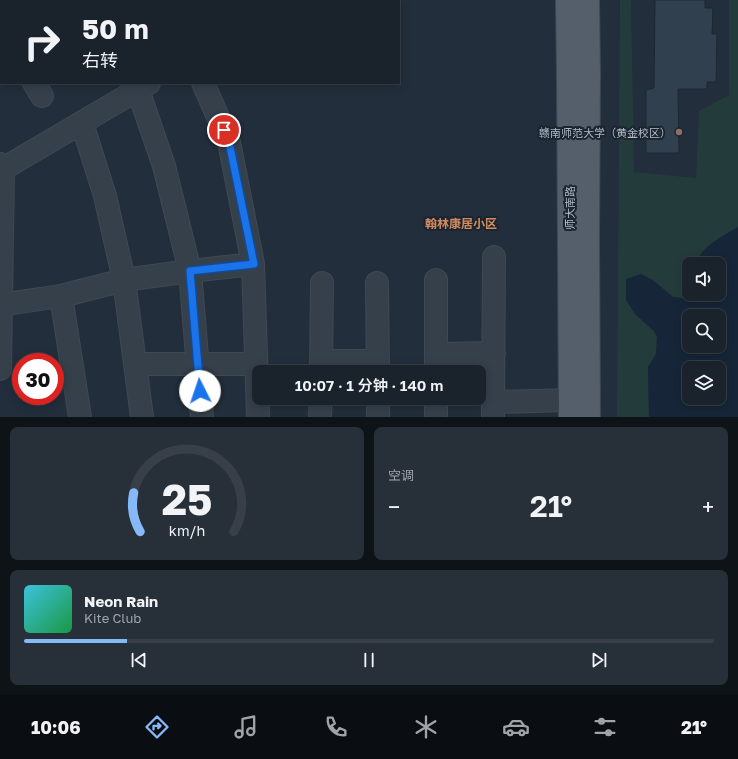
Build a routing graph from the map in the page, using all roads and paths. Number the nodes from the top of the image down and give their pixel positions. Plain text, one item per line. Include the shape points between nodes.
1 (567, 0) edge
2 (588, 0) edge
3 (203, 84) edge
4 (143, 86) edge
5 (82, 122) junction
6 (1, 167) edge
7 (494, 257) dead end
8 (254, 264) junction
9 (190, 271) junction
10 (124, 280) junction
11 (436, 280) dead end
12 (322, 283) dead end
13 (377, 283) dead end
14 (61, 296) junction
15 (1, 305) edge
16 (494, 353) junction
17 (436, 363) edge
18 (135, 364) junction
19 (256, 364) junction
20 (198, 365) junction
21 (321, 365) edge
22 (378, 365) edge
23 (0, 369) edge
24 (321, 405) edge
25 (378, 405) edge
26 (436, 405) edge
27 (570, 408) edge
28 (493, 410) edge
29 (80, 417) edge
30 (142, 417) edge
31 (202, 417) edge
32 (258, 417) edge
33 (320, 417) edge
34 (378, 417) edge
35 (436, 417) edge
36 (589, 417) edge

1 - 27 main road, 师大南路
2 - 36 main road, 师大南路
3 - 8 street via 229,142
4 - 5 street
4 - 9 street
5 - 6 street
5 - 10 street via 105,196
6 - 15 street
7 - 16 street
8 - 9 street
8 - 19 street
9 - 10 street
9 - 20 street
10 - 14 street
10 - 18 street
11 - 17 street
12 - 21 street
13 - 22 street
14 - 15 street
14 - 29 street
15 - 23 street
16 - 17 street
16 - 28 street
18 - 20 street
18 - 30 street
19 - 20 street
19 - 32 street
20 - 31 street
24 - 33 street
25 - 34 street
26 - 35 street
27 - 28 street

